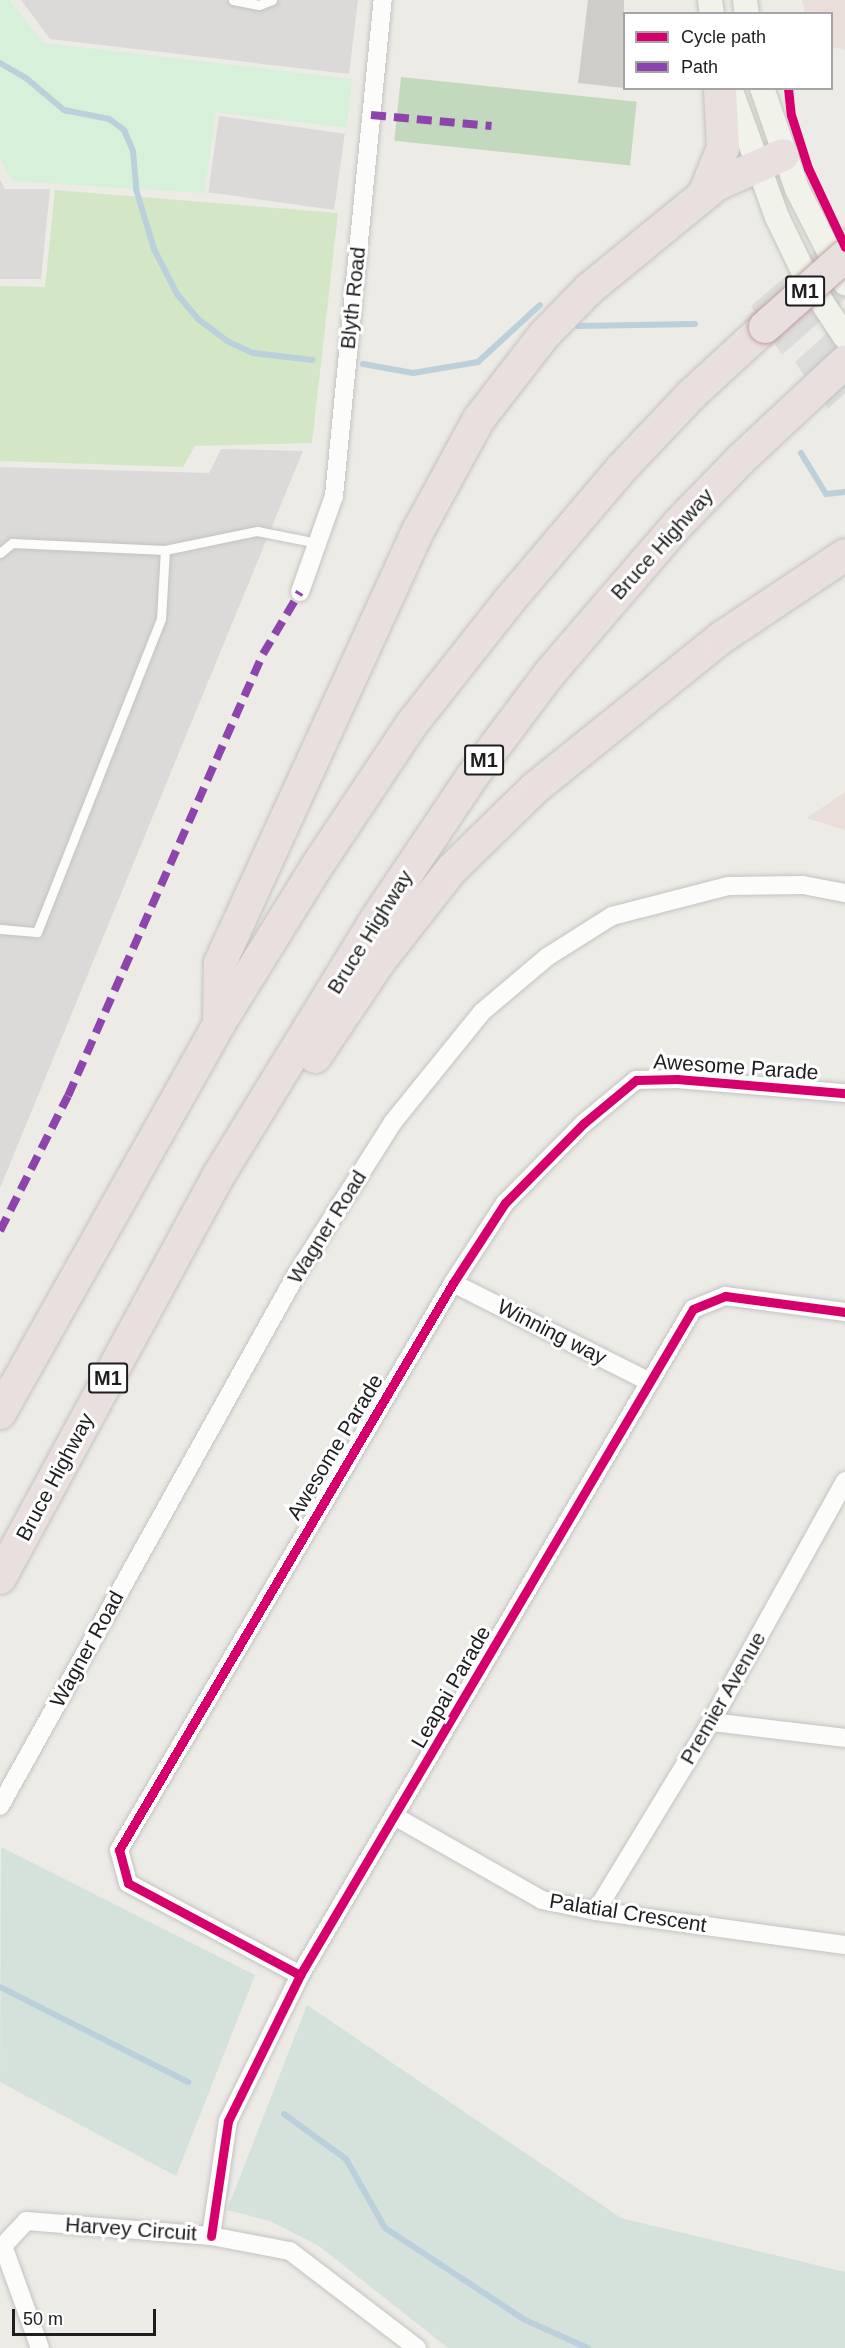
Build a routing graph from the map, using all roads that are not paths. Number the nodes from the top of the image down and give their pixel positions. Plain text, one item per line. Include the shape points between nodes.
1 (234, 0) edge
2 (272, 0) edge
3 (383, 0) edge
4 (720, 90) edge
5 (731, 90) edge
6 (762, 90) edge
7 (770, 160) junction
8 (704, 194) junction
9 (845, 256) edge
10 (845, 283) edge
11 (845, 337) edge
12 (845, 362) edge
13 (317, 543) junction
14 (165, 550) junction
15 (0, 553) edge
16 (845, 555) edge
17 (300, 592) dead end
18 (845, 893) edge
19 (0, 929) edge
20 (219, 1024) junction
21 (845, 1093) edge
22 (217, 1178) junction
23 (453, 1282) junction
24 (845, 1312) edge
25 (650, 1382) junction
26 (0, 1413) edge
27 (845, 1481) edge
28 (839, 1511) edge
29 (0, 1578) edge
30 (711, 1722) junction
31 (845, 1738) edge
32 (0, 1806) edge
33 (396, 1817) junction
34 (596, 1911) junction
35 (845, 1945) edge
36 (300, 1975) junction
37 (211, 2236) junction
38 (40, 2348) edge
39 (417, 2348) edge

1 - 2 lane via 259,5
3 - 13 street, Blyth Road via 334,496
4 - 8 highway via 723,148
5 - 7 main road
6 - 7 main road
7 - 8 highway
7 - 10 main road via 811,220
7 - 11 main road via 808,280
8 - 20 highway via 570,307 507,380 468,438 419,529 220,963
9 - 20 highway, M1, bridge via 765,327 629,460 501,610 372,783
12 - 22 highway, Bruce Highway / M1 via 740,460 626,582 485,759 377,918
13 - 14 lane via 258,531
13 - 17 street, Blyth Road
14 - 15 lane via 12,543
14 - 19 lane via 161,619 37,932
16 - 22 highway via 721,638 535,788 481,839 452,869 379,962 262,1130
18 - 32 street, Wagner Road via 804,885 728,886 612,916 547,957 482,1012 393,1122 296,1275
20 - 26 highway, M1
21 - 23 street, Awesome Parade via 677,1079 636,1080 584,1123 505,1203
22 - 29 highway, Bruce Highway / M1
23 - 25 street, Winning way
23 - 36 street, Awesome Parade via 118,1850 128,1883
24 - 25 street, Leapai Parade via 725,1296 693,1309
25 - 33 street, Leapai Parade
27 - 28 street, Premier Avenue
28 - 30 street, Premier Avenue
30 - 31 street
30 - 34 street, Premier Avenue
33 - 34 street, Palatial Crescent via 542,1900
33 - 36 street, Leapai Parade
34 - 35 street, Palatial Crescent
36 - 37 street, Leapai Parade via 228,2121
37 - 38 street, Harvey Circuit via 26,2221 3,2246
37 - 39 street, Harvey Circuit via 290,2251

